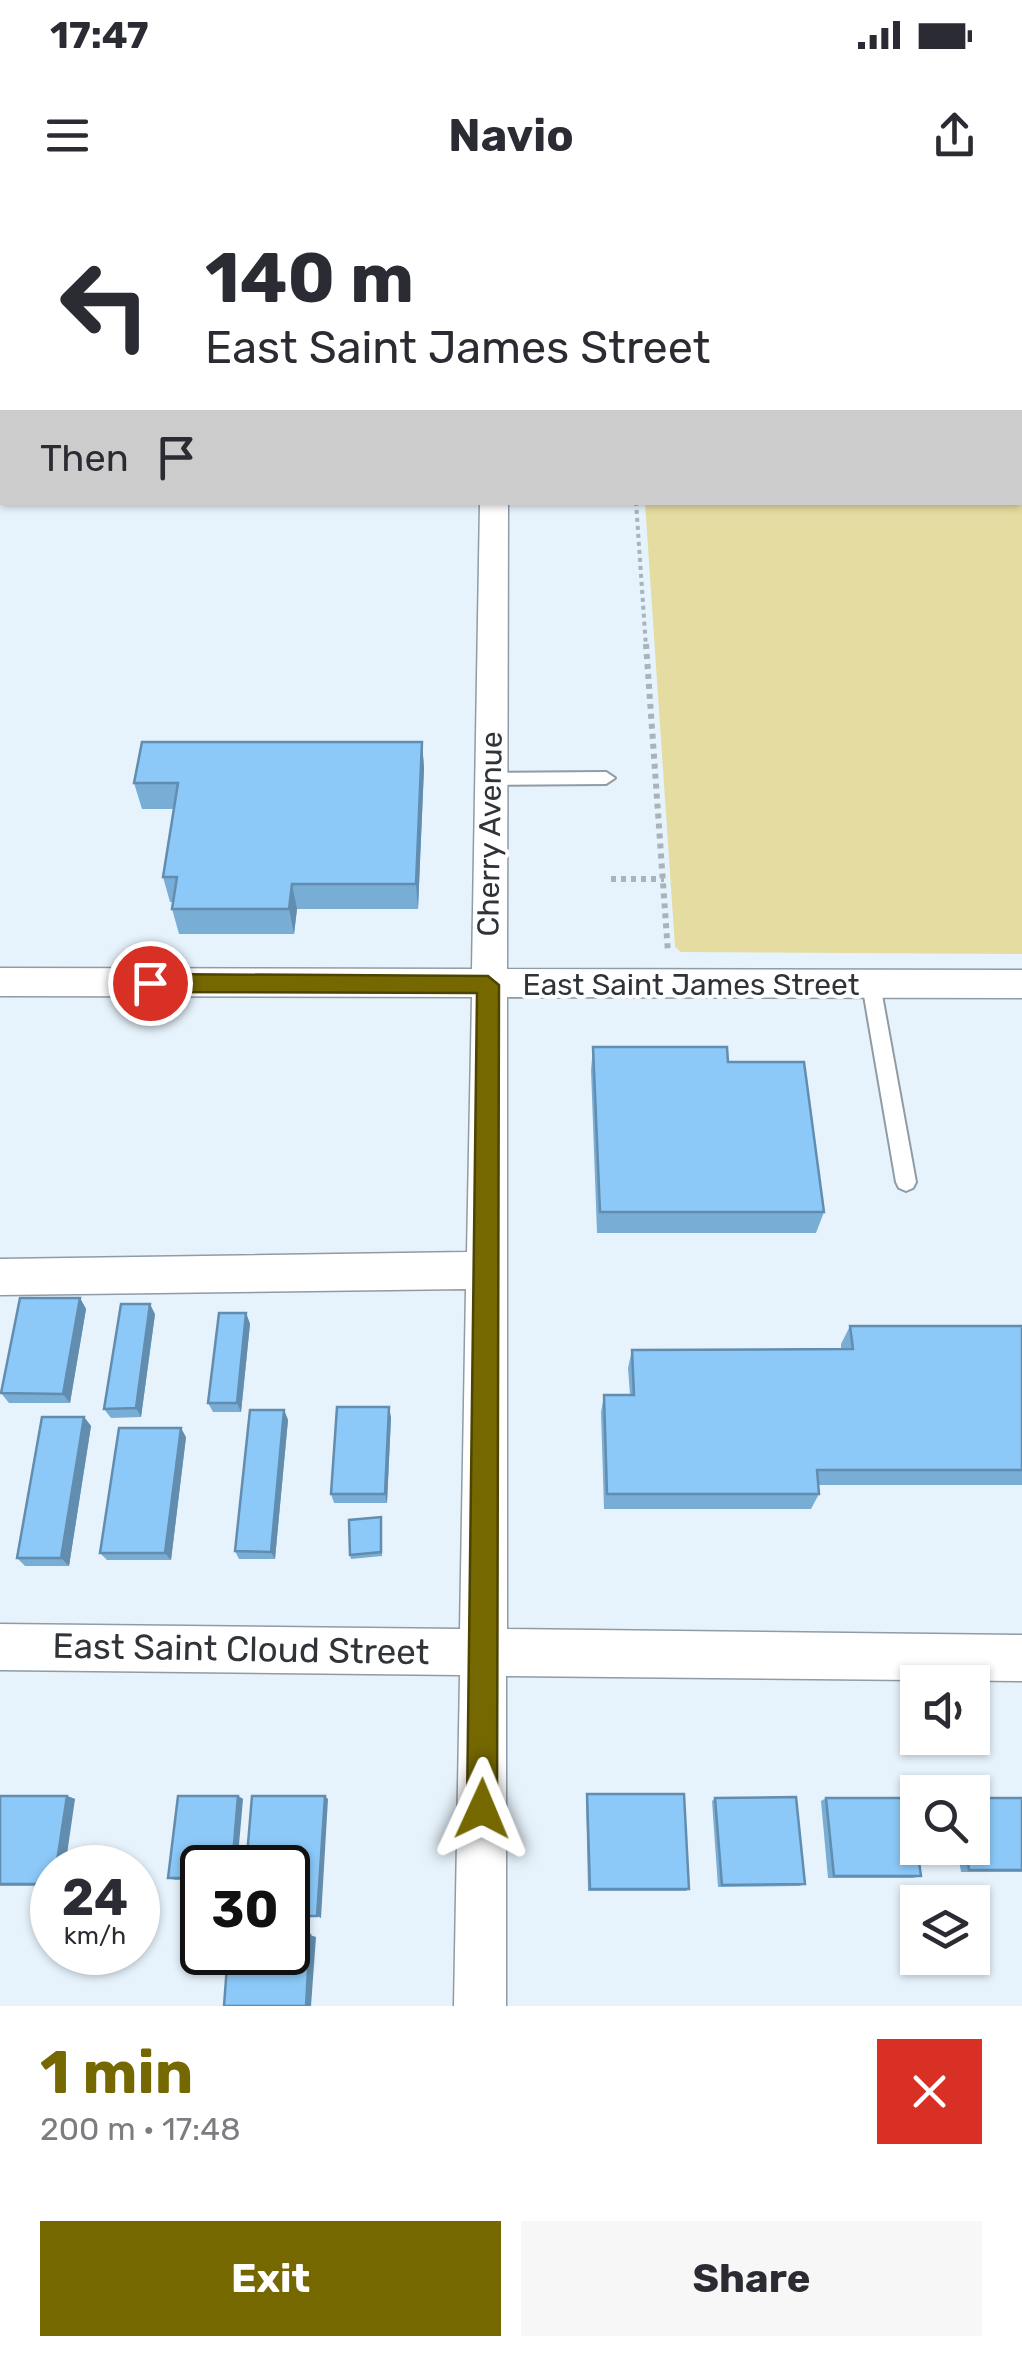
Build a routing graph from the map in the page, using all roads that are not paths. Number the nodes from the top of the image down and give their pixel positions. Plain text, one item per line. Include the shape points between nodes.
1 (494, 505) edge
2 (606, 778) dead end
3 (491, 779) junction
4 (0, 982) edge
5 (871, 984) junction
6 (1022, 984) edge
7 (488, 985) junction
8 (906, 1182) dead end
9 (485, 1270) junction
10 (0, 1276) edge
11 (0, 1647) edge
12 (484, 1652) junction
13 (1022, 1658) edge
14 (480, 2006) edge

1 - 3 street, Cherry Avenue
2 - 3 lane
3 - 7 street, Cherry Avenue
4 - 7 street, East Saint James Street
5 - 6 street, East Saint James Street
5 - 7 street, East Saint James Street
5 - 8 lane
7 - 9 street, Cherry Avenue
9 - 10 street
9 - 12 street, Cherry Avenue
11 - 12 street, East Saint Cloud Street
12 - 13 street, East Saint Cloud Street
12 - 14 street, Cherry Avenue

